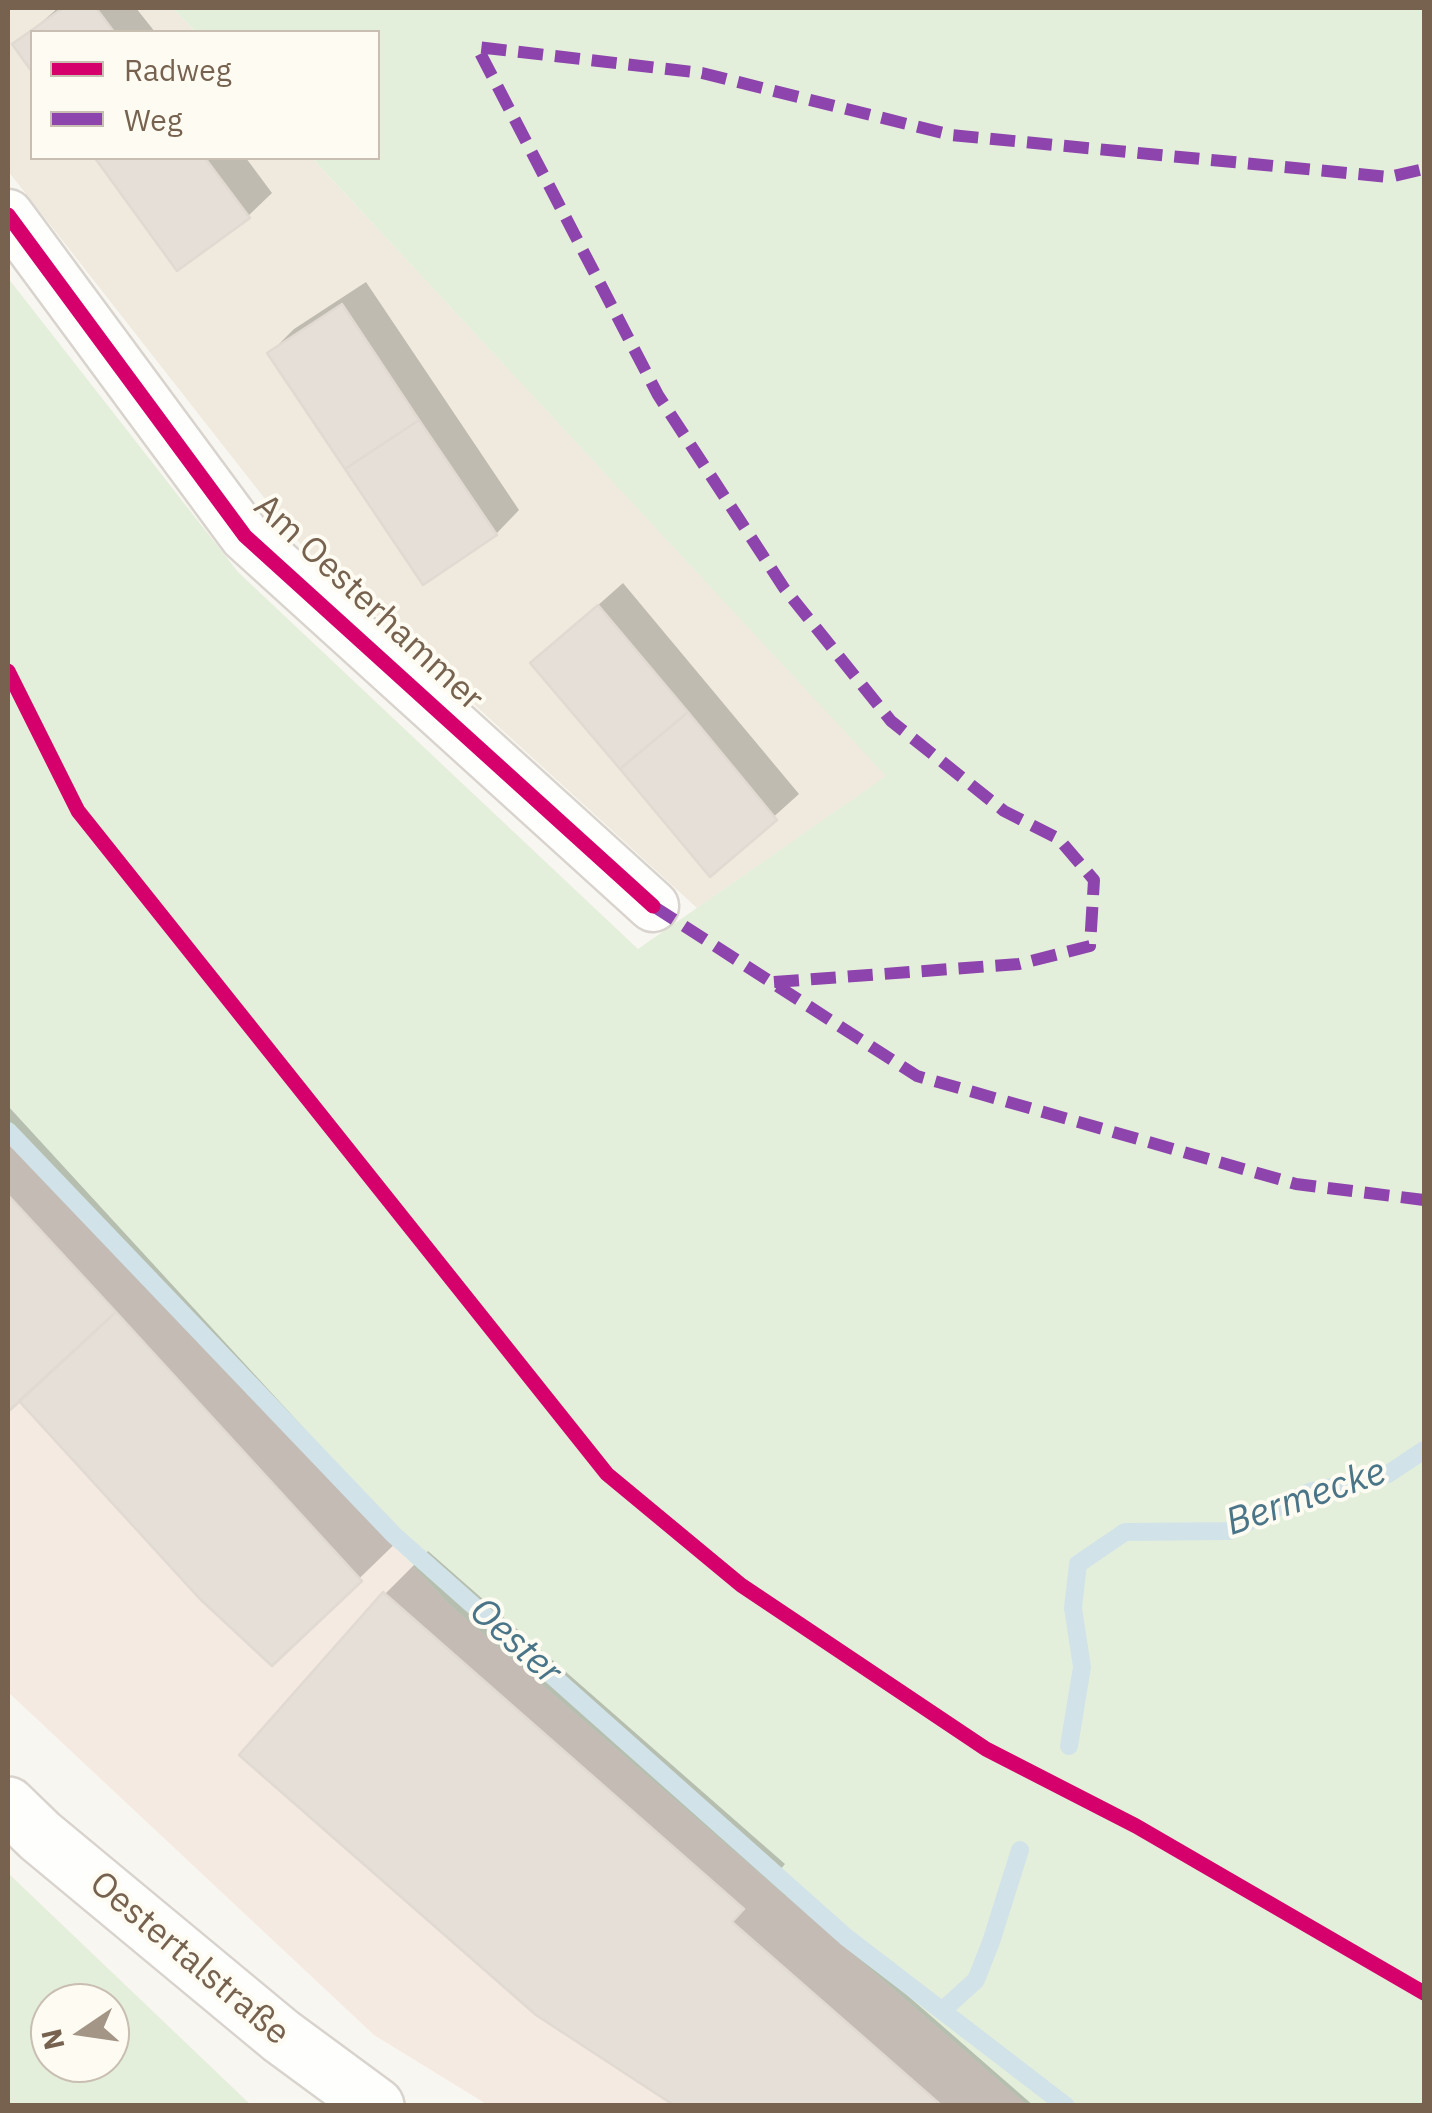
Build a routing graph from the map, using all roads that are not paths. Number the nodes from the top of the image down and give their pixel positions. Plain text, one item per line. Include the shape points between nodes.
1 (8, 215) edge
2 (653, 906) dead end
3 (8, 1805) edge
4 (376, 2106) edge

1 - 2 street, Am Oesterhammer via 245,536
3 - 4 main road, Oestertalstraße via 281,2036

